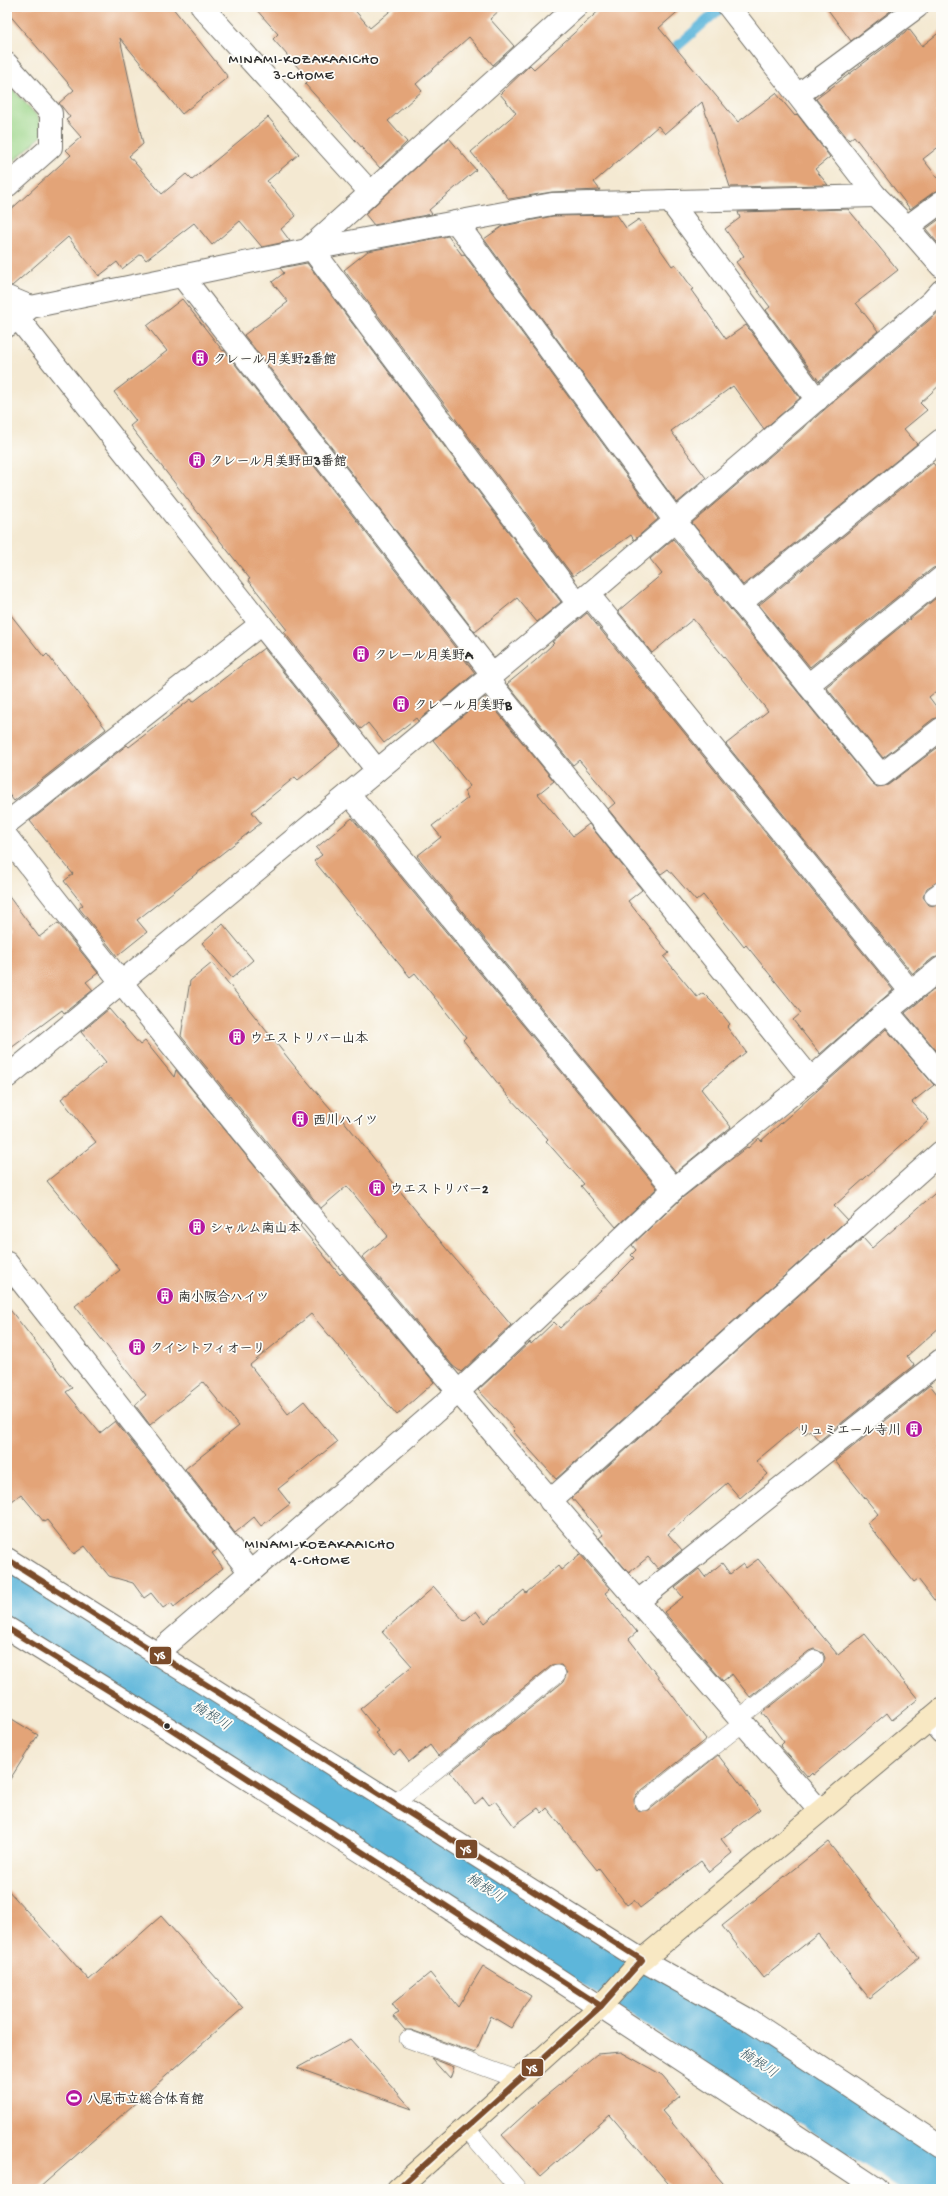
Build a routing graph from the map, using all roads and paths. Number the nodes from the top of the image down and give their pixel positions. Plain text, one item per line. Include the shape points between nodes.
1 (203, 7) edge
2 (576, 7) edge
3 (730, 7) edge
4 (917, 7) edge
5 (7, 64) edge
6 (798, 95) junction
7 (7, 186) edge
8 (370, 192) junction
9 (876, 196) junction
10 (670, 201) junction
11 (941, 202) edge
12 (456, 222) junction
13 (907, 227) junction
14 (309, 250) junction
15 (941, 266) edge
16 (182, 276) junction
17 (941, 291) edge
18 (7, 297) edge
19 (18, 317) edge
20 (817, 400) junction
21 (941, 440) edge
22 (675, 521) junction
23 (941, 578) edge
24 (583, 600) junction
25 (741, 603) junction
26 (261, 624) junction
27 (490, 677) junction
28 (808, 685) junction
29 (941, 729) edge
30 (377, 770) junction
31 (349, 794) junction
32 (7, 823) edge
33 (7, 837) edge
34 (941, 968) edge
35 (120, 983) junction
36 (911, 992) junction
37 (887, 1011) junction
38 (941, 1075) edge
39 (7, 1077) edge
40 (811, 1079) junction
41 (941, 1152) edge
42 (674, 1189) junction
43 (7, 1263) edge
44 (941, 1360) edge
45 (458, 1393) junction
46 (550, 1501) junction
47 (7, 1559) edge
48 (250, 1572) junction
49 (637, 1602) junction
50 (7, 1628) edge
51 (157, 1653) junction
52 (815, 1659) dead end
53 (557, 1674) dead end
54 (937, 1720) edge
55 (741, 1721) junction
56 (643, 1802) dead end
57 (395, 1803) junction
58 (819, 1810) junction
59 (642, 1960) junction
60 (601, 2006) junction
61 (408, 2039) dead end
62 (519, 2080) junction
63 (466, 2128) junction
64 (941, 2147) edge
65 (398, 2189) edge
66 (518, 2189) edge
67 (877, 2189) edge

1 - 8 street
2 - 8 street
3 - 6 street
4 - 6 street
5 - 7 street via 51,113 51,147
6 - 9 street
8 - 14 street
9 - 10 street
9 - 13 street
10 - 12 street via 552,204
10 - 20 street
11 - 13 street
12 - 14 street
12 - 22 street
13 - 15 street
14 - 16 street
14 - 24 street
16 - 19 street
16 - 27 street
17 - 20 street via 932,302
18 - 19 street
19 - 26 street
20 - 22 street
21 - 25 street
22 - 24 street
22 - 25 street
23 - 28 street
24 - 27 street
24 - 36 street
25 - 28 street
26 - 30 street
26 - 32 street
27 - 30 street
27 - 40 street
28 - 29 street via 881,775
30 - 31 street
31 - 35 street
31 - 42 street
33 - 35 street
34 - 36 street
35 - 39 street
35 - 45 street
36 - 37 street
37 - 38 street
37 - 40 street
40 - 42 street
41 - 46 street
42 - 45 street
43 - 48 street
44 - 49 street
45 - 46 street
45 - 48 street
46 - 49 street
47 - 51 street
48 - 51 street
49 - 55 street
50 - 60 street via 168,1727
51 - 57 street
52 - 55 lane
53 - 57 lane
54 - 58 street
55 - 56 lane
55 - 58 street
57 - 59 street
58 - 59 street
59 - 60 street
59 - 64 street via 750,2020
60 - 62 street
60 - 67 street
61 - 62 lane
62 - 63 street
63 - 65 street
63 - 66 lane

